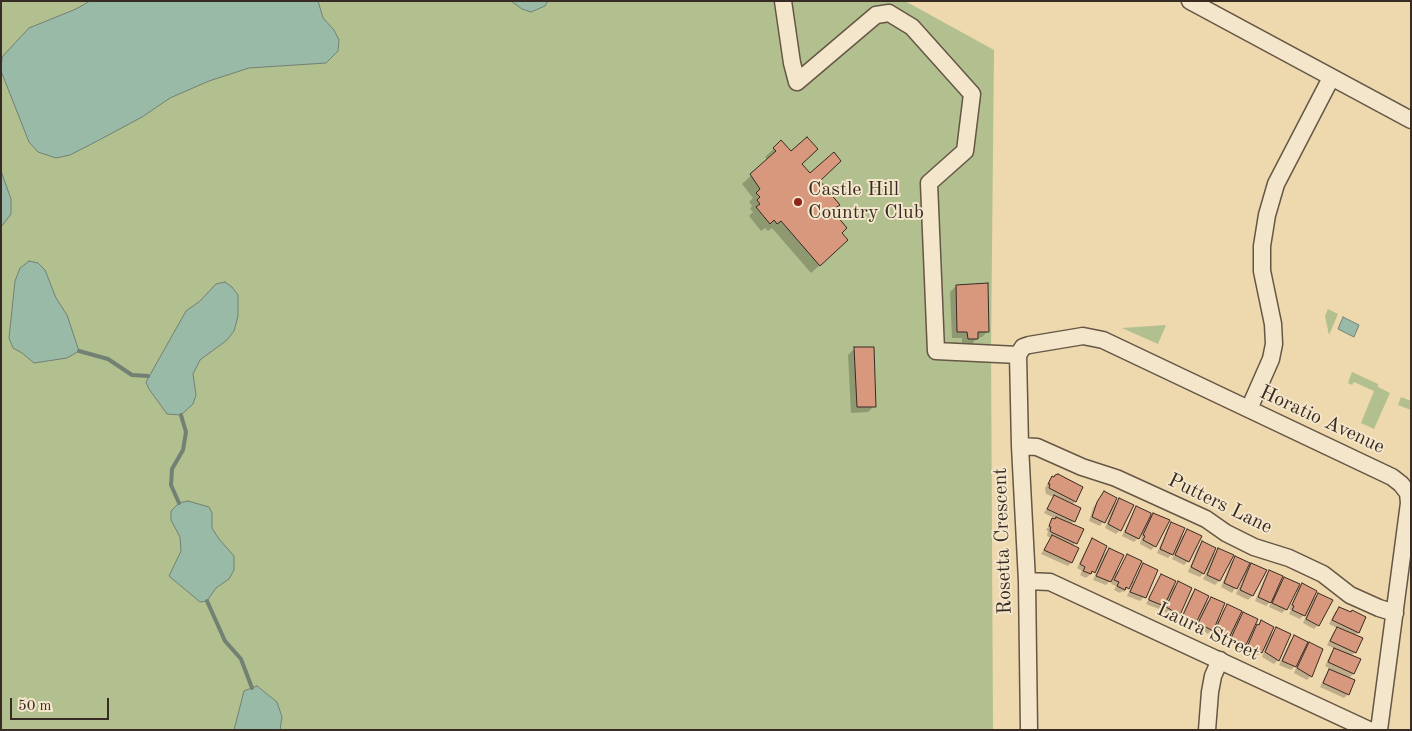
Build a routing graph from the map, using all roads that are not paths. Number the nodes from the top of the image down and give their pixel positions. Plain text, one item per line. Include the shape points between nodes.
1 (783, 1) edge
2 (1190, 1) edge
3 (1331, 78) junction
4 (1411, 120) edge
5 (1019, 353) junction
6 (1249, 409) junction
7 (1020, 446) junction
8 (1027, 581) junction
9 (1395, 613) junction
10 (1220, 660) junction
11 (1029, 730) edge
12 (1207, 730) edge
13 (1368, 730) edge
14 (1379, 730) edge

1 - 5 street via 797,82 876,15 889,13 912,27 972,94 965,150 929,183 936,351
2 - 3 street
3 - 4 street
3 - 6 street via 1276,184 1267,215 1262,270 1274,344 1271,359
5 - 6 street, Horatio Avenue via 1029,345 1072,337 1093,337
5 - 7 street, Rosetta Crescent
6 - 9 street, Horatio Avenue via 1392,477 1408,493
7 - 8 street, Rosetta Crescent
7 - 9 street, Putters Lane via 1037,447 1116,478 1206,519 1254,547 1289,558 1323,574 1350,595
8 - 10 street, Laura Street via 1050,582
8 - 11 street, Rosetta Crescent
9 - 14 street, Horatio Avenue
10 - 12 street via 1210,692
10 - 13 street, Laura Street

